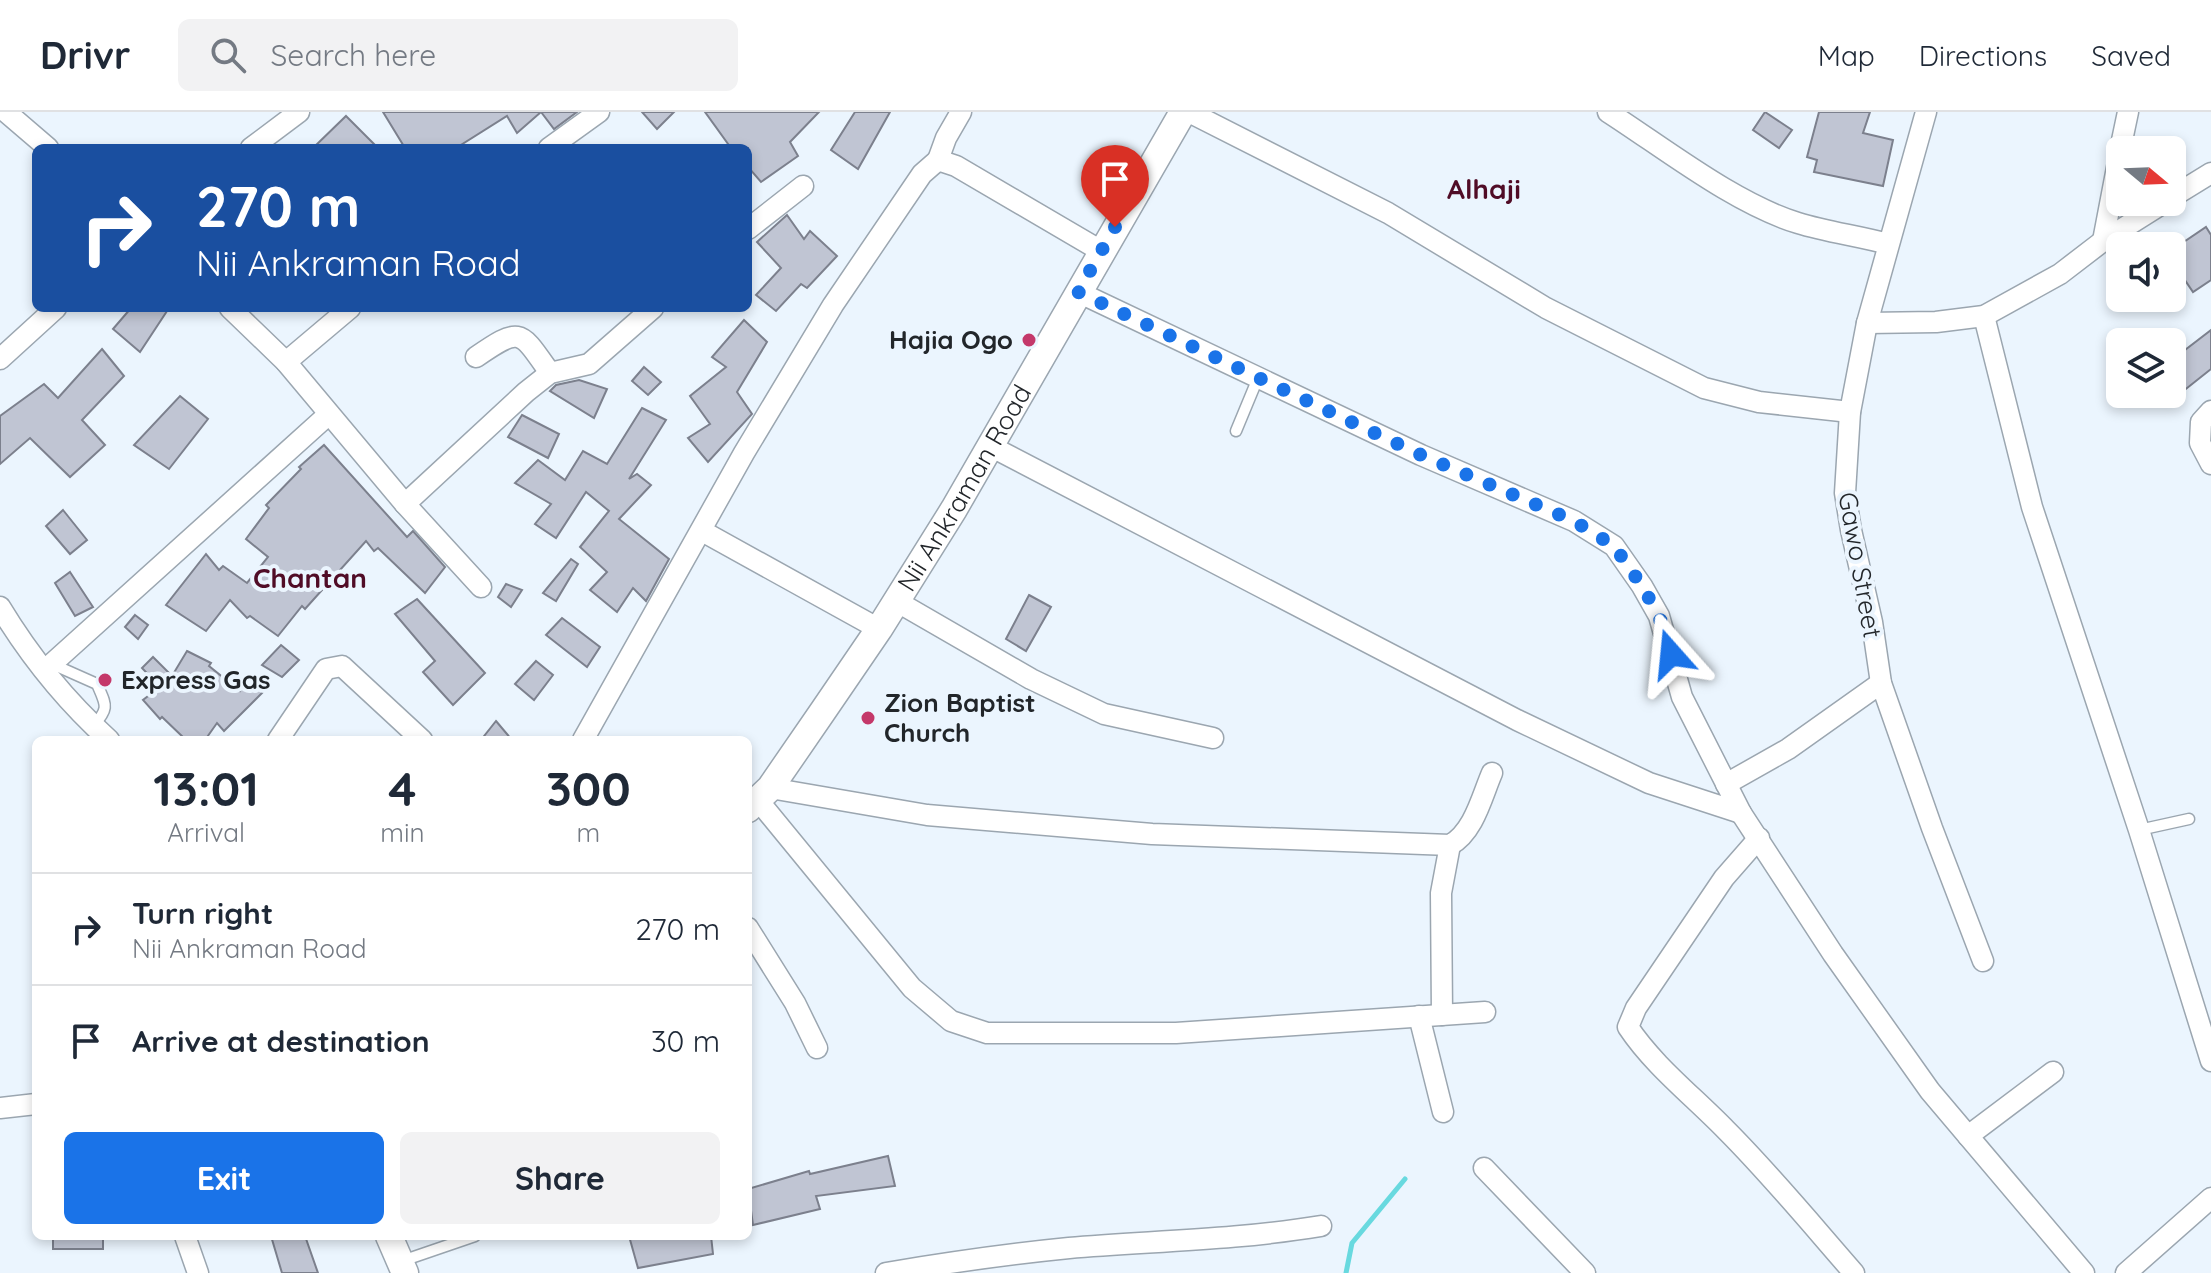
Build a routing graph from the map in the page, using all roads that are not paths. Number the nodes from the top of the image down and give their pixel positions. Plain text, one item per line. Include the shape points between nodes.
1 (6, 112) edge
2 (299, 112) edge
3 (599, 112) edge
4 (961, 112) edge
5 (1186, 112) edge
6 (1608, 112) edge
7 (1926, 112) edge
8 (2128, 112) edge
9 (2123, 136) edge
10 (43, 144) edge
11 (256, 144) edge
12 (563, 144) edge
13 (938, 160) junction
14 (2211, 173) edge
15 (803, 186) dead end
16 (2186, 188) edge
17 (2108, 216) edge
18 (2143, 216) edge
19 (752, 226) edge
20 (2103, 241) junction
21 (1888, 244) junction
22 (1101, 251) junction
23 (1078, 292) junction
24 (52, 312) edge
25 (234, 312) edge
26 (345, 312) edge
27 (648, 312) edge
28 (1984, 316) junction
29 (1867, 323) junction
30 (476, 357) dead end
31 (0, 359) edge
32 (286, 362) junction
33 (550, 373) junction
34 (1258, 378) junction
35 (2211, 411) edge
36 (1850, 412) junction
37 (329, 414) junction
38 (1236, 431) dead end
39 (990, 446) junction
40 (2211, 464) edge
41 (405, 504) junction
42 (702, 531) junction
43 (481, 587) dead end
44 (896, 601) junction
45 (0, 607) edge
46 (879, 629) junction
47 (49, 667) junction
48 (1881, 683) junction
49 (93, 726) junction
50 (104, 736) edge
51 (281, 736) edge
52 (418, 736) edge
53 (585, 736) edge
54 (1213, 738) dead end
55 (1492, 773) dead end
56 (1726, 784) junction
57 (758, 798) edge
58 (1741, 813) junction
59 (2189, 819) dead end
60 (2139, 830) junction
61 (1759, 838) junction
62 (1450, 845) junction
63 (752, 934) edge
64 (1983, 961) dead end
65 (1485, 1012) dead end
66 (1442, 1015) junction
67 (1419, 1016) junction
68 (817, 1048) dead end
69 (2211, 1061) edge
70 (2053, 1072) dead end
71 (32, 1104) edge
72 (0, 1108) edge
73 (1443, 1112) dead end
74 (0, 1116) edge
75 (1968, 1136) junction
76 (1484, 1168) dead end
77 (2211, 1198) edge
78 (1321, 1226) dead end
79 (186, 1240) edge
80 (391, 1240) edge
81 (466, 1240) edge
82 (403, 1268) edge
83 (198, 1273) edge
84 (886, 1273) edge
85 (1585, 1273) edge
86 (1854, 1273) edge
87 (2084, 1273) edge
88 (2126, 1273) edge

1 - 10 street
2 - 11 street
3 - 12 street
4 - 13 street
5 - 22 street, Nii Ankraman Road
5 - 36 street via 1388,213 1546,308 1704,388 1759,402
6 - 21 street via 1763,208 1798,223
7 - 21 street, Gawo Street
8 - 9 street
13 - 22 street
13 - 42 street via 922,174 833,305
14 - 16 street
15 - 19 street
17 - 20 street
18 - 20 street
20 - 28 street via 2060,274
21 - 29 street, Gawo Street
22 - 23 street, Nii Ankraman Road
23 - 34 street
23 - 39 street, Nii Ankraman Road
24 - 31 street
25 - 32 street
26 - 32 street
27 - 33 street via 589,364
28 - 29 street
28 - 60 street via 2032,507
29 - 36 street, Gawo Street
30 - 33 street via 515,335 528,341
32 - 37 street
33 - 41 street
34 - 38 lane
34 - 56 street via 1574,521 1614,546 1659,616 1682,697
35 - 40 street via 2201,422 2200,443
36 - 48 street, Gawo Street via 1845,493
37 - 41 street
37 - 47 street
39 - 44 street, Nii Ankraman Road
39 - 58 street via 1517,720 1649,783
41 - 43 street
42 - 46 street
42 - 53 street
44 - 46 street, Nii Ankraman Road
44 - 54 street via 1031,679 1104,714
45 - 47 street
46 - 57 street, Nii Ankraman Road
47 - 49 street
47 - 49 lane via 97,684 106,705
48 - 56 street via 1776,757
48 - 64 street, Gawo Street
49 - 50 street
51 - 52 street via 326,669 335,665
55 - 62 street via 1469,826
56 - 58 street
57 - 62 street via 1137,833
57 - 67 street via 912,988 951,1021 987,1033 1176,1033
58 - 61 street
59 - 60 lane
60 - 69 street
61 - 75 street via 1877,1017
61 - 86 street via 1724,878 1628,1027
62 - 66 street via 1441,893
63 - 68 street
65 - 66 street
66 - 67 street
67 - 73 street
70 - 75 street
71 - 72 street
72 - 74 lane
75 - 87 street
76 - 85 street
77 - 88 street
78 - 84 street via 1206,1241 1070,1248
79 - 83 street
80 - 82 street
81 - 82 lane

